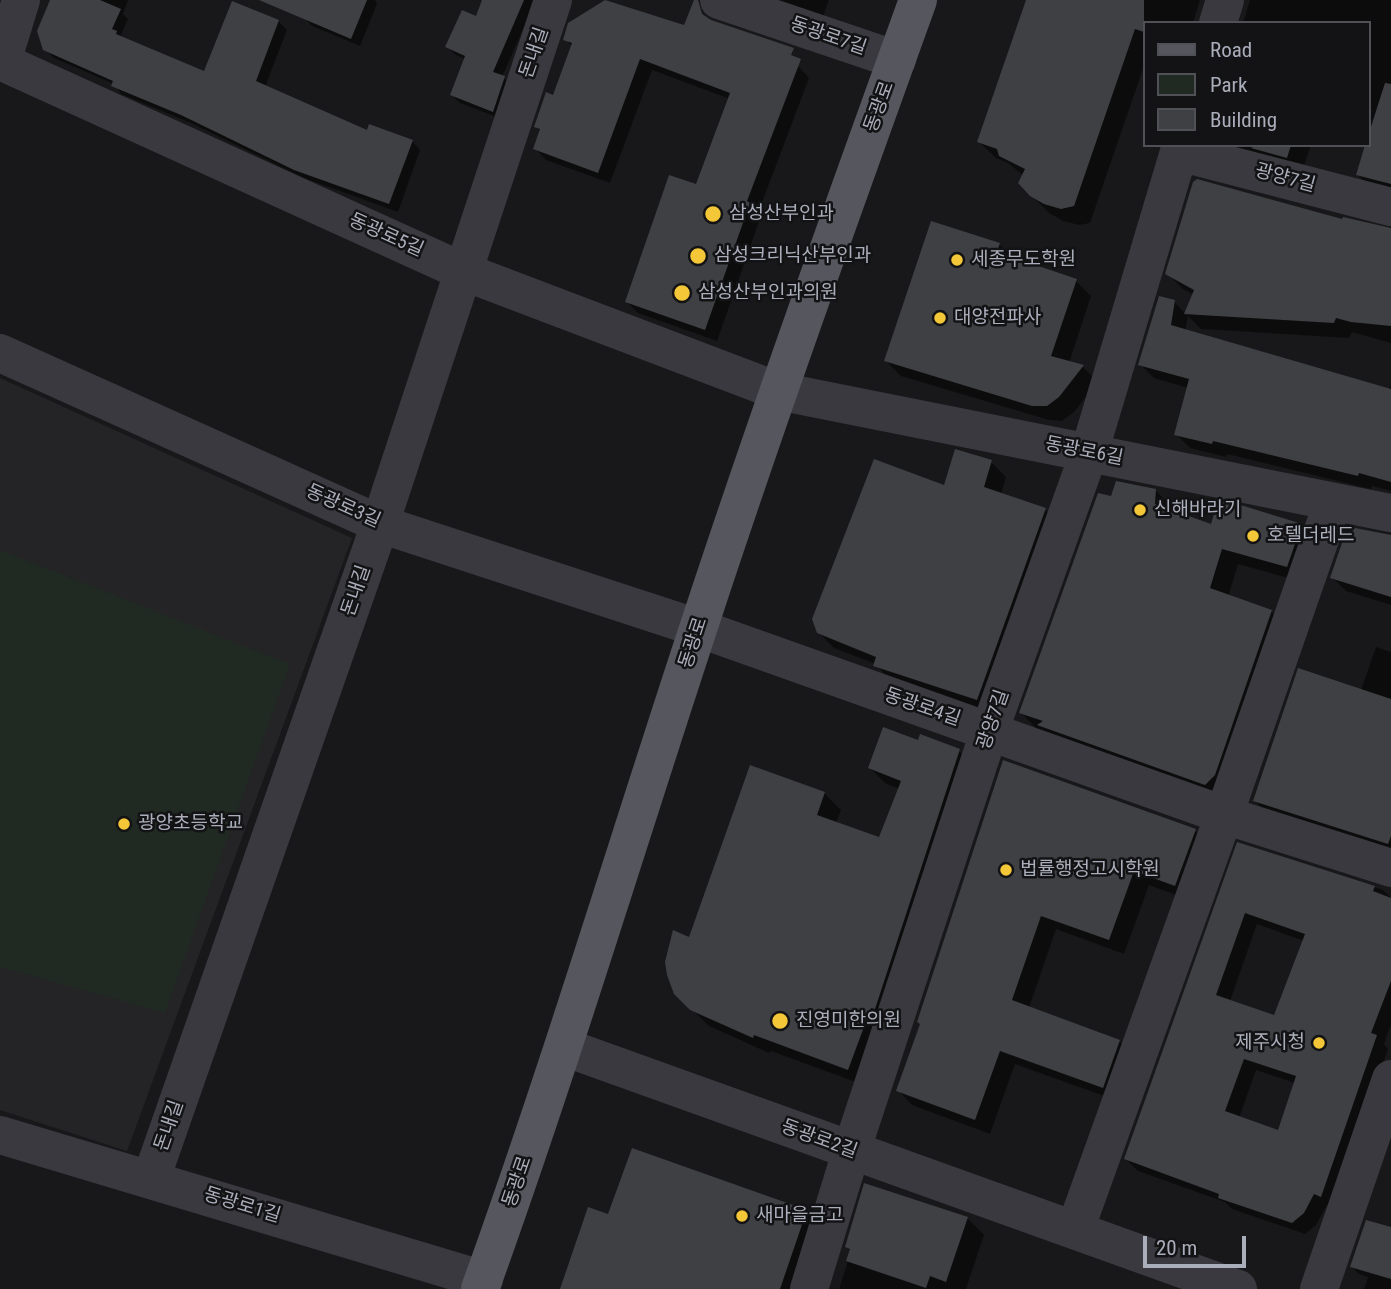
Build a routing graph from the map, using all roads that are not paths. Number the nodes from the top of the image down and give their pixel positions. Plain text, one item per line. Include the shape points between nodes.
1 (21, 0) edge
2 (553, 0) edge
3 (719, 0) edge
4 (918, 0) edge
5 (1224, 0) edge
6 (1219, 21) edge
7 (897, 60) junction
8 (1, 61) edge
9 (1180, 149) edge
10 (1391, 207) edge
11 (462, 271) junction
12 (0, 353) edge
13 (778, 391) junction
14 (1089, 453) junction
15 (1333, 502) junction
16 (1391, 513) edge
17 (380, 524) junction
18 (698, 628) junction
19 (989, 732) junction
20 (1224, 815) junction
21 (1391, 868) edge
22 (564, 1047) junction
23 (1391, 1079) edge
24 (0, 1135) edge
25 (851, 1152) junction
26 (151, 1179) junction
27 (1075, 1230) junction
28 (482, 1284) edge
29 (809, 1289) edge
30 (1238, 1289) edge
31 (1319, 1289) edge

1 - 8 street, 동광로5길
2 - 11 street, 돈내길
3 - 7 street, 동광로7길
4 - 7 main road, 동광로
5 - 6 street
7 - 13 main road, 동광로
8 - 11 street, 동광로5길
9 - 10 street, 광양7길
9 - 14 street, 광양7길
11 - 13 street, 동광로5길
11 - 17 street, 돈내길
12 - 17 street, 동광로3길
13 - 14 street, 동광로6길
13 - 18 main road, 동광로
14 - 15 street, 동광로6길
14 - 19 street, 광양7길
15 - 16 street, 동광로6길
15 - 20 street
17 - 18 street, 동광로3길
17 - 26 street, 돈내길
18 - 19 street, 동광로4길
18 - 22 main road, 동광로
19 - 20 street, 동광로4길
19 - 25 street, 광양7길
20 - 21 street, 동광로4길
20 - 27 street
22 - 25 street, 동광로2길
22 - 28 main road, 동광로
23 - 31 street
24 - 26 street, 동광로1길
25 - 27 street, 동광로2길
25 - 29 street, 광양7길
26 - 28 street, 동광로1길
27 - 30 street, 동광로2길

